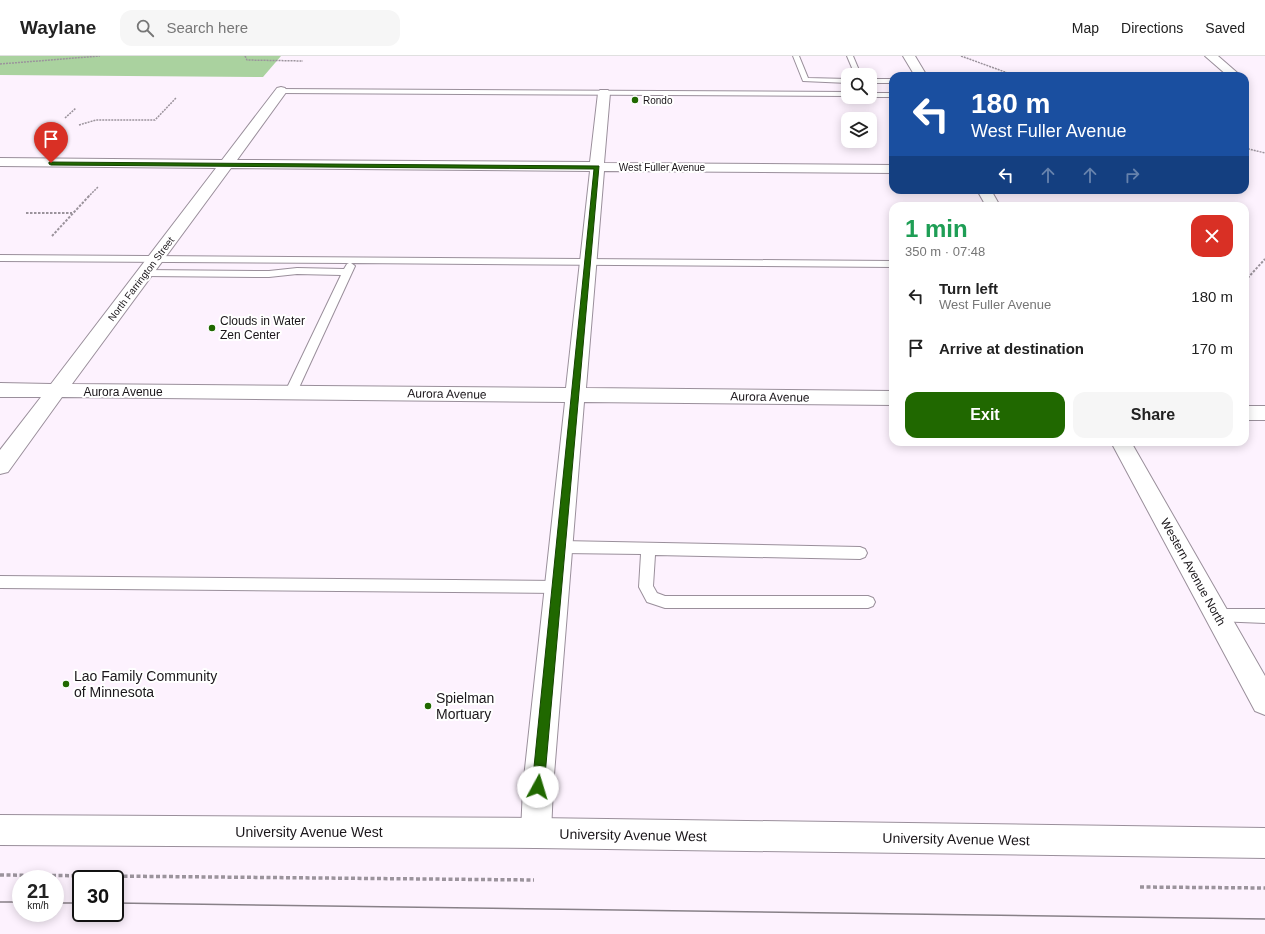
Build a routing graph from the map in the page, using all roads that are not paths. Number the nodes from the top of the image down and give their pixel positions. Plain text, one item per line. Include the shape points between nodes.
1 (796, 56) edge
2 (850, 56) edge
3 (909, 56) edge
4 (1211, 56) edge
5 (855, 68) edge
6 (919, 72) edge
7 (1230, 72) edge
8 (841, 80) edge
9 (877, 81) edge
10 (889, 81) edge
11 (281, 91) joint
12 (604, 93) junction
13 (841, 94) edge
14 (877, 94) edge
15 (889, 95) edge
16 (0, 162) edge
17 (227, 164) junction
18 (597, 167) junction
19 (889, 169) edge
20 (0, 258) edge
21 (156, 259) junction
22 (352, 260) junction
23 (588, 262) junction
24 (889, 264) edge
25 (347, 272) junction
26 (145, 273) junction
27 (0, 390) edge
28 (56, 391) junction
29 (291, 392) junction
30 (576, 396) junction
31 (889, 398) edge
32 (1249, 413) edge
33 (1265, 413) edge
34 (1123, 446) edge
35 (0, 466) edge
36 (562, 547) junction
37 (648, 548) junction
38 (860, 553) dead end
39 (0, 582) edge
40 (558, 587) junction
41 (868, 602) dead end
42 (1216, 615) junction
43 (1265, 616) edge
44 (1265, 702) edge
45 (0, 830) edge
46 (536, 833) junction
47 (1265, 842) edge

1 - 8 lane via 805,80
2 - 5 lane
3 - 6 street
4 - 7 street
9 - 10 lane
11 - 12 lane
11 - 17 street, North Farrington Street
12 - 13 lane
12 - 18 street
14 - 15 lane
16 - 17 street, West Fuller Avenue
17 - 18 street, West Fuller Avenue
17 - 21 street, North Farrington Street
18 - 19 street, West Fuller Avenue
18 - 23 street
20 - 21 lane
21 - 22 lane
21 - 26 street, North Farrington Street
22 - 23 lane
22 - 25 lane
23 - 24 lane
23 - 30 street
25 - 26 lane
25 - 29 lane
26 - 28 street, North Farrington Street
27 - 28 street, Aurora Avenue
28 - 29 street, Aurora Avenue
28 - 35 street, North Farrington Street
29 - 30 street, Aurora Avenue
30 - 31 street, Aurora Avenue
30 - 36 street
32 - 33 street
34 - 42 street, Western Avenue North
36 - 37 lane
36 - 40 street
37 - 38 lane
37 - 41 lane via 646,587 652,598 665,602
39 - 40 lane
40 - 46 street via 538,787
42 - 43 lane
42 - 44 street, Western Avenue North
45 - 46 street, University Avenue West
46 - 47 street, University Avenue West

